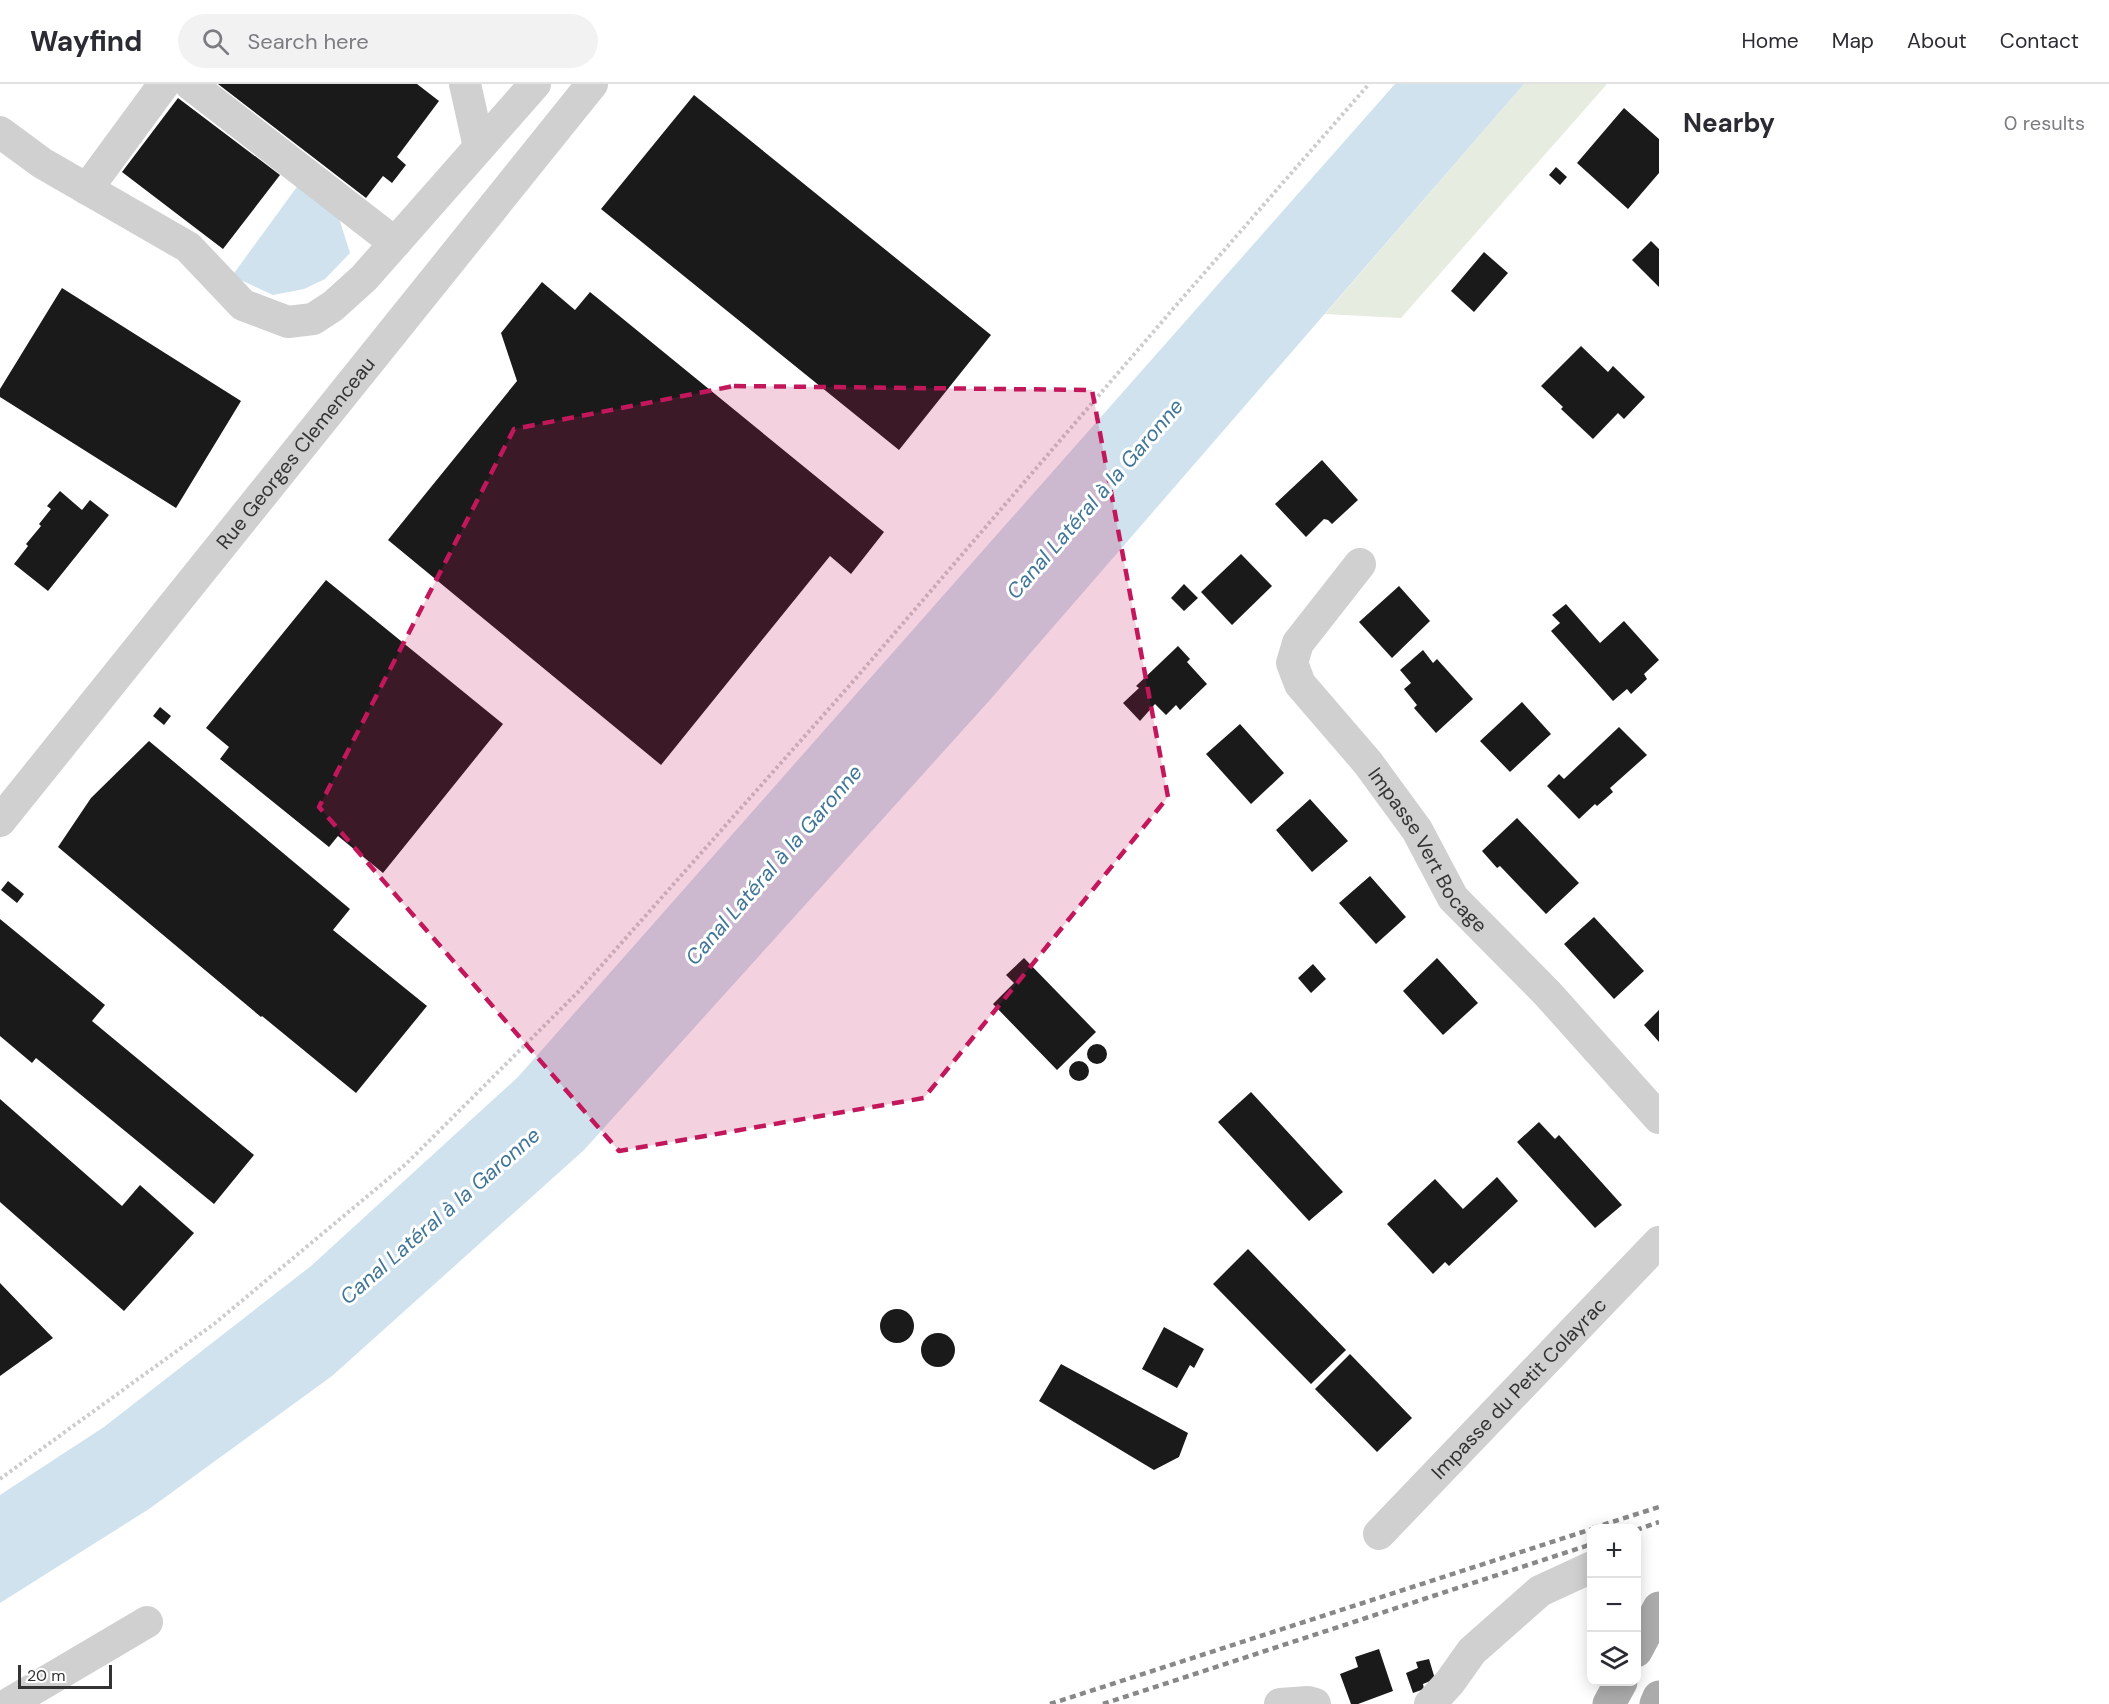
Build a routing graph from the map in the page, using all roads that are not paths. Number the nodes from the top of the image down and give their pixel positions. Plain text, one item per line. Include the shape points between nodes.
1 (164, 84) edge
2 (190, 84) edge
3 (465, 84) edge
4 (535, 84) edge
5 (592, 84) edge
6 (0, 132) edge
7 (479, 147) junction
8 (87, 189) junction
9 (395, 243) junction
10 (1360, 564) dead end
11 (0, 821) edge
12 (1659, 1118) edge
13 (1659, 1242) edge
14 (1379, 1534) dead end
15 (1587, 1569) edge
16 (1659, 1608) edge
17 (147, 1622) dead end
18 (1641, 1642) edge
19 (1619, 1686) edge
20 (1659, 1697) edge
21 (8, 1704) edge
22 (1280, 1704) edge
23 (1315, 1704) edge
24 (1430, 1704) edge
25 (1609, 1704) edge
26 (1656, 1704) edge

1 - 8 street
2 - 9 street
3 - 7 street
4 - 7 street
5 - 11 street, Rue Georges Clemenceau
6 - 8 street
7 - 9 street
8 - 9 street via 188,247 243,305 288,322 313,319 333,306
10 - 12 street, Impasse Vert Bocage via 1298,643 1292,663 1300,684 1368,763 1417,830 1453,898 1547,993
13 - 14 street, Impasse du Petit Colayrac
15 - 24 street via 1540,1591 1472,1651
16 - 18 main road
17 - 21 street
19 - 25 main road
20 - 26 main road
22 - 23 street

